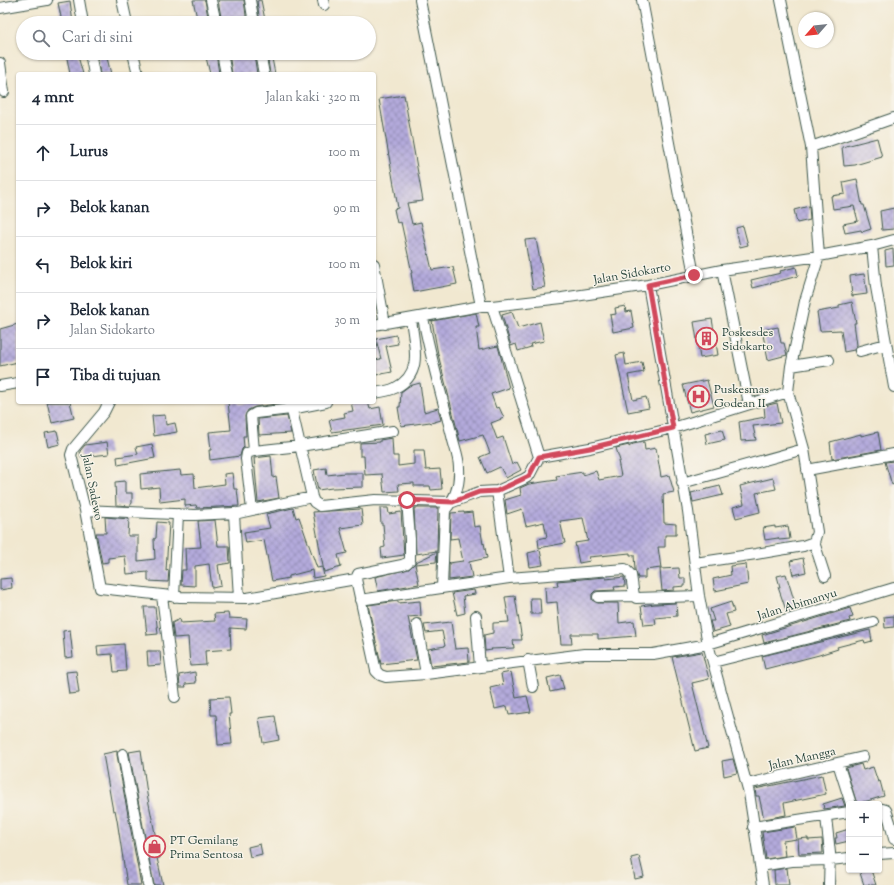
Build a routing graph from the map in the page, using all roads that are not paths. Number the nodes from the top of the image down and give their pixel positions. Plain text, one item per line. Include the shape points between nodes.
1 (47, 0) edge
2 (79, 0) edge
3 (122, 0) edge
4 (211, 0) edge
5 (250, 0) edge
6 (420, 0) edge
7 (642, 0) edge
8 (781, 0) edge
9 (0, 8) edge
10 (82, 16) edge
11 (125, 16) edge
12 (214, 16) edge
13 (253, 16) edge
14 (91, 60) edge
15 (135, 60) edge
16 (223, 60) edge
17 (261, 60) edge
18 (0, 63) edge
19 (94, 72) edge
20 (138, 72) edge
21 (226, 72) edge
22 (264, 72) edge
23 (4, 92) dead end
24 (894, 118) edge
25 (811, 147) junction
26 (894, 240) edge
27 (872, 246) junction
28 (819, 256) junction
29 (722, 270) junction
30 (376, 275) edge
31 (694, 275) junction
32 (648, 285) junction
33 (481, 306) junction
34 (492, 306) junction
35 (423, 317) junction
36 (411, 319) junction
37 (385, 324) junction
38 (376, 325) edge
39 (886, 344) junction
40 (860, 351) dead end
41 (829, 360) dead end
42 (791, 366) junction
43 (16, 383) edge
44 (0, 386) edge
45 (894, 387) edge
46 (788, 392) junction
47 (376, 393) edge
48 (108, 404) edge
49 (302, 404) edge
50 (749, 404) junction
51 (290, 405) edge
52 (673, 428) junction
53 (393, 431) dead end
54 (300, 446) junction
55 (804, 449) junction
56 (254, 451) junction
57 (894, 454) edge
58 (539, 457) junction
59 (807, 470) junction
60 (682, 483) junction
61 (497, 491) junction
62 (312, 498) junction
63 (407, 500) junction
64 (453, 502) junction
65 (84, 510) junction
66 (252, 510) junction
67 (178, 514) junction
68 (234, 514) junction
69 (814, 542) junction
70 (695, 563) junction
71 (824, 576) dead end
72 (509, 578) junction
73 (356, 579) junction
74 (442, 588) junction
75 (894, 588) edge
76 (162, 596) junction
77 (634, 596) junction
78 (699, 596) junction
79 (174, 597) junction
80 (598, 597) dead end
81 (239, 598) junction
82 (360, 600) junction
83 (476, 616) dead end
84 (873, 622) dead end
85 (417, 624) dead end
86 (708, 644) junction
87 (528, 660) junction
88 (713, 662) junction
89 (480, 667) junction
90 (426, 674) junction
91 (533, 687) dead end
92 (175, 697) dead end
93 (124, 754) dead end
94 (862, 757) dead end
95 (838, 763) junction
96 (747, 784) junction
97 (851, 801) edge
98 (882, 809) edge
99 (846, 813) edge
100 (826, 817) junction
101 (753, 827) junction
102 (894, 839) edge
103 (894, 853) edge
104 (882, 854) edge
105 (846, 858) edge
106 (830, 860) junction
107 (760, 866) junction
108 (148, 885) edge
109 (763, 885) edge
110 (829, 885) edge

1 - 9 street
2 - 10 street
3 - 11 street
4 - 12 street
5 - 13 street
6 - 33 street
7 - 31 street
8 - 25 street
14 - 19 street
15 - 20 street
16 - 21 street
17 - 22 street
18 - 23 street
24 - 25 street
25 - 28 street
26 - 27 street, Jalan Sidokarto
27 - 28 street, Jalan Sidokarto
27 - 39 street
28 - 29 street, Jalan Sidokarto
28 - 42 street via 805,301
29 - 31 street, Jalan Sidokarto
29 - 50 street
30 - 37 street
31 - 32 street, Jalan Sidokarto
32 - 34 street, Jalan Sidokarto
32 - 52 street
33 - 34 street, Jalan Sidokarto
33 - 35 street, Jalan Sidokarto
34 - 58 street
35 - 36 street, Jalan Sidokarto
35 - 64 street via 459,467 458,487
36 - 37 street, Jalan Sidokarto
36 - 47 street via 415,364 410,378 395,389
37 - 38 street, Jalan Sidokarto
39 - 40 street
39 - 45 street
41 - 42 street
42 - 46 street
43 - 44 street
46 - 50 street
46 - 55 street
48 - 65 street, Jalan Sadewo via 71,455
49 - 51 street
50 - 52 street
51 - 54 street
51 - 56 street via 251,416
52 - 58 street
52 - 60 street
53 - 54 street
54 - 56 street
54 - 62 street
55 - 59 street
55 - 60 street
56 - 66 street via 247,453 246,458
57 - 59 street
58 - 61 street via 529,476
59 - 69 street via 817,532
60 - 70 street
61 - 64 street via 479,492
61 - 72 street
62 - 63 street via 320,506 376,500
62 - 66 street
63 - 64 street
63 - 73 street via 410,560 402,565 358,574
64 - 74 street via 445,510
65 - 67 street
65 - 76 street, Jalan Sadewo via 100,588
66 - 68 street
67 - 68 street
67 - 79 street
68 - 81 street
69 - 70 street via 803,546
69 - 71 street
70 - 78 street
72 - 74 street
72 - 77 street via 625,569 632,575
73 - 81 street
73 - 82 street, Jalan Abimanyu
74 - 82 street
75 - 86 street, Jalan Abimanyu
76 - 79 street
76 - 92 street
77 - 78 street
77 - 80 street
78 - 86 street
79 - 81 street
82 - 90 street, Jalan Abimanyu via 376,671 386,677
83 - 89 street
84 - 88 street
85 - 90 street
86 - 87 street, Jalan Abimanyu via 653,654 584,654
86 - 88 street
87 - 89 street, Jalan Abimanyu
87 - 91 street
88 - 96 street
89 - 90 street, Jalan Abimanyu
93 - 108 street
94 - 95 street, Jalan Mangga
95 - 96 street, Jalan Mangga
95 - 97 street
96 - 101 street
98 - 102 street via 886,810
99 - 100 street
100 - 101 street
100 - 106 street
101 - 107 street
103 - 104 street
105 - 106 street
106 - 107 street via 792,861
106 - 110 street
107 - 109 street

